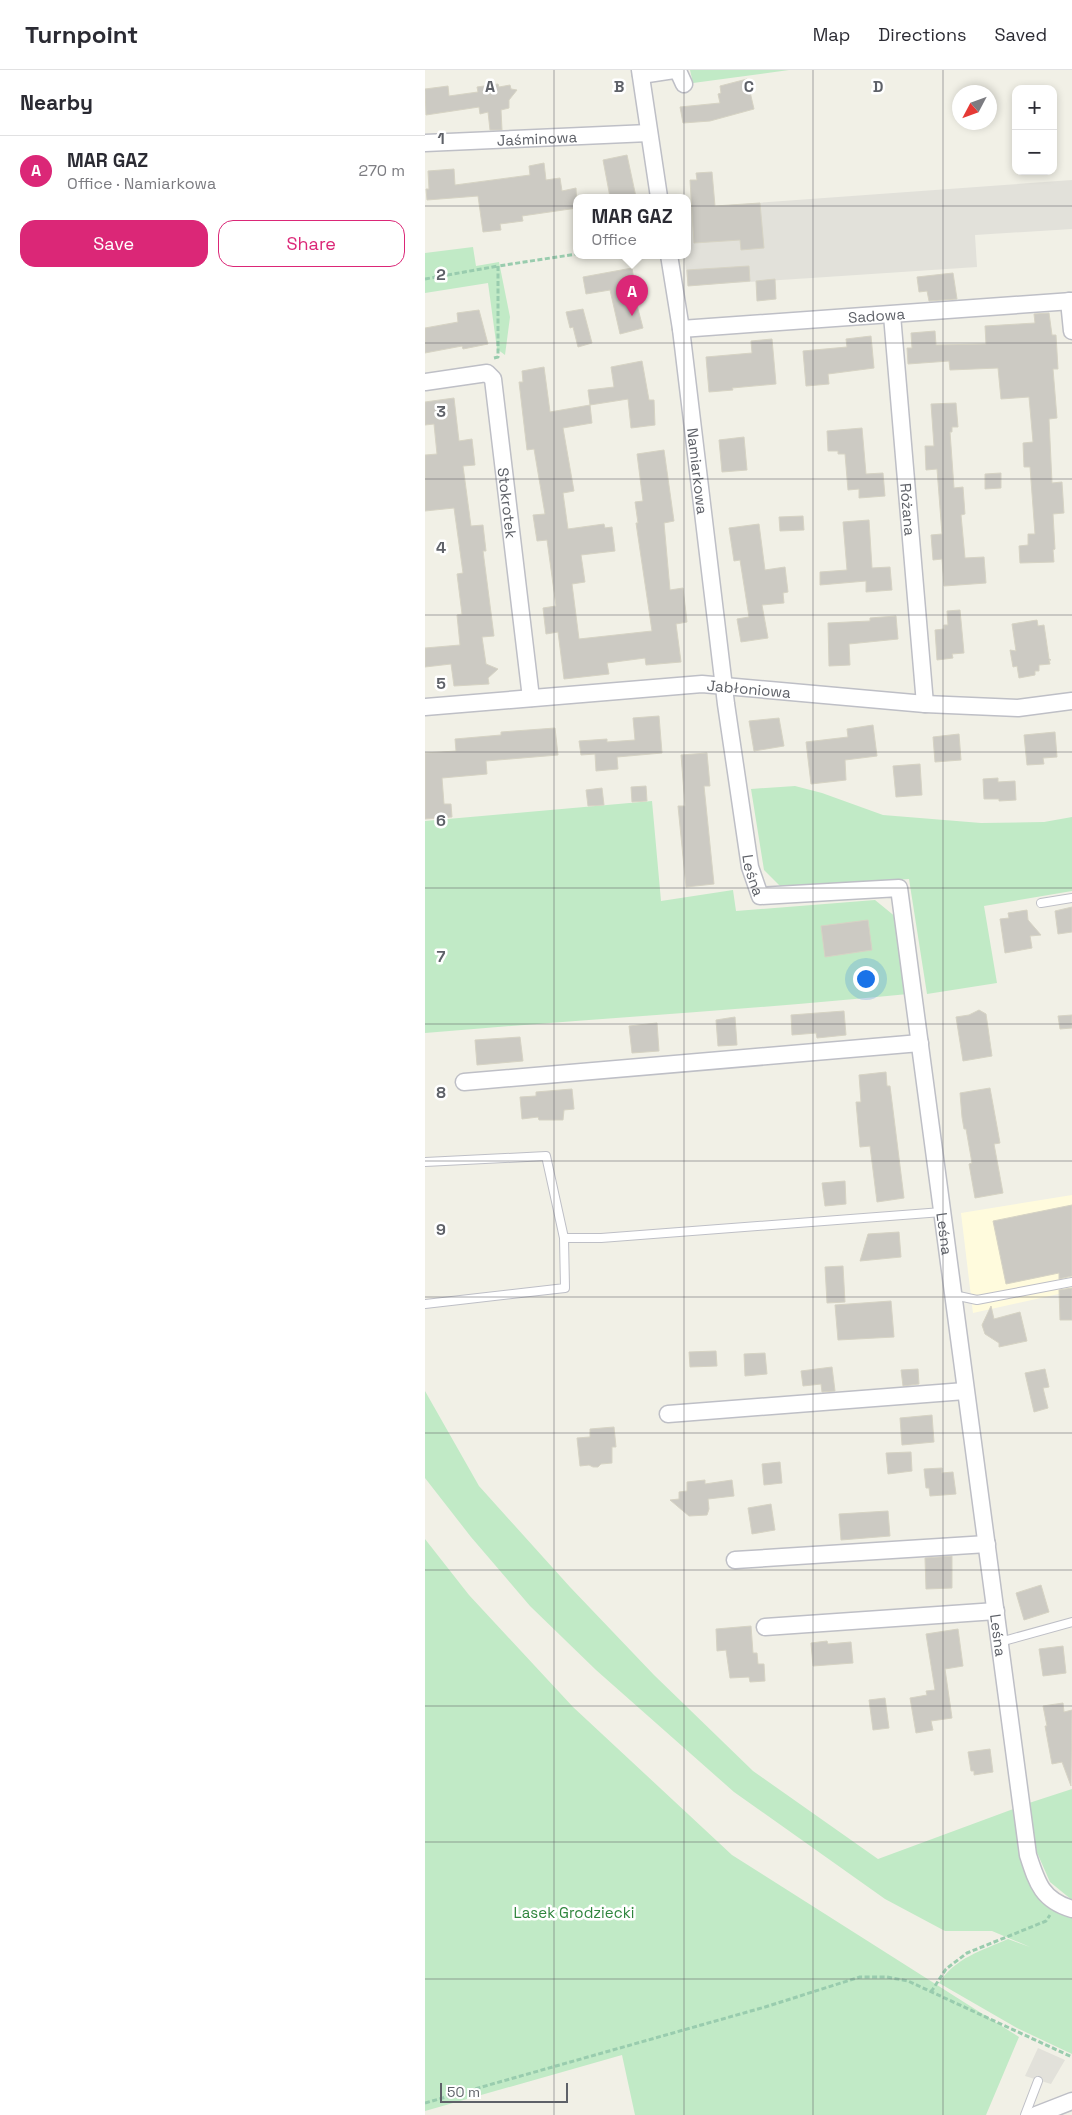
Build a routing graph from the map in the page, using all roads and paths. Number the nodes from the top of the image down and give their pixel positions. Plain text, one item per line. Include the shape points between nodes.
1 (640, 72) edge
2 (684, 84) dead end
3 (649, 133) junction
4 (425, 142) edge
5 (659, 194) edge
6 (573, 255) edge
7 (670, 259) edge
8 (498, 266) junction
9 (425, 278) edge
10 (1071, 301) edge
11 (892, 314) junction
12 (681, 330) junction
13 (1072, 331) edge
14 (489, 358) dead end
15 (425, 382) edge
16 (725, 686) junction
17 (531, 698) junction
18 (1072, 700) edge
19 (925, 704) junction
20 (425, 707) edge
21 (1072, 898) edge
22 (1041, 903) dead end
23 (920, 1043) junction
24 (464, 1082) dead end
25 (425, 1162) edge
26 (942, 1212) junction
27 (564, 1238) junction
28 (1072, 1282) edge
29 (953, 1294) junction
30 (425, 1304) edge
31 (965, 1391) junction
32 (668, 1414) dead end
33 (987, 1544) junction
34 (735, 1560) dead end
35 (996, 1611) junction
36 (1072, 1622) edge
37 (765, 1627) dead end
38 (1000, 1642) junction
39 (1072, 1909) edge
40 (1046, 1920) dead end
41 (931, 1992) junction
42 (1072, 2056) edge
43 (1038, 2081) dead end
44 (1072, 2101) edge
45 (425, 2103) edge
46 (1025, 2115) edge
47 (1036, 2115) edge

1 - 2 street via 673,70 679,73
1 - 3 street
3 - 4 street, Jaśminowa
3 - 5 street
6 - 8 path
7 - 12 street, Namiarkowa
8 - 9 path
8 - 14 path via 498,357
10 - 11 street, Sadowa
10 - 13 street
11 - 12 street, Sadowa
11 - 19 street, Różana
12 - 16 street, Namiarkowa
15 - 17 street, Stokrotek via 487,373 493,378
16 - 17 street, Jabłoniowa via 702,684
16 - 19 street, Jabłoniowa
16 - 23 street, Leśna via 750,867 760,896 899,888
17 - 20 street, Jabłoniowa
18 - 19 street, Jabłoniowa via 1018,708
21 - 22 lane
23 - 24 street
23 - 26 street, Leśna via 931,1088
25 - 27 lane via 546,1156
26 - 27 lane via 601,1238
26 - 29 street, Leśna
27 - 30 lane via 565,1288
28 - 29 lane via 977,1300
29 - 31 street, Leśna
31 - 32 street
31 - 33 street, Leśna
33 - 34 street
33 - 35 street, Leśna
35 - 37 street
35 - 38 street, Leśna
36 - 38 lane
38 - 39 street, Leśna via 1028,1855 1037,1883 1046,1895 1058,1905
40 - 41 path via 967,1953 946,1969
41 - 42 path
41 - 45 path via 908,1981 860,1977
43 - 46 lane
44 - 47 street

